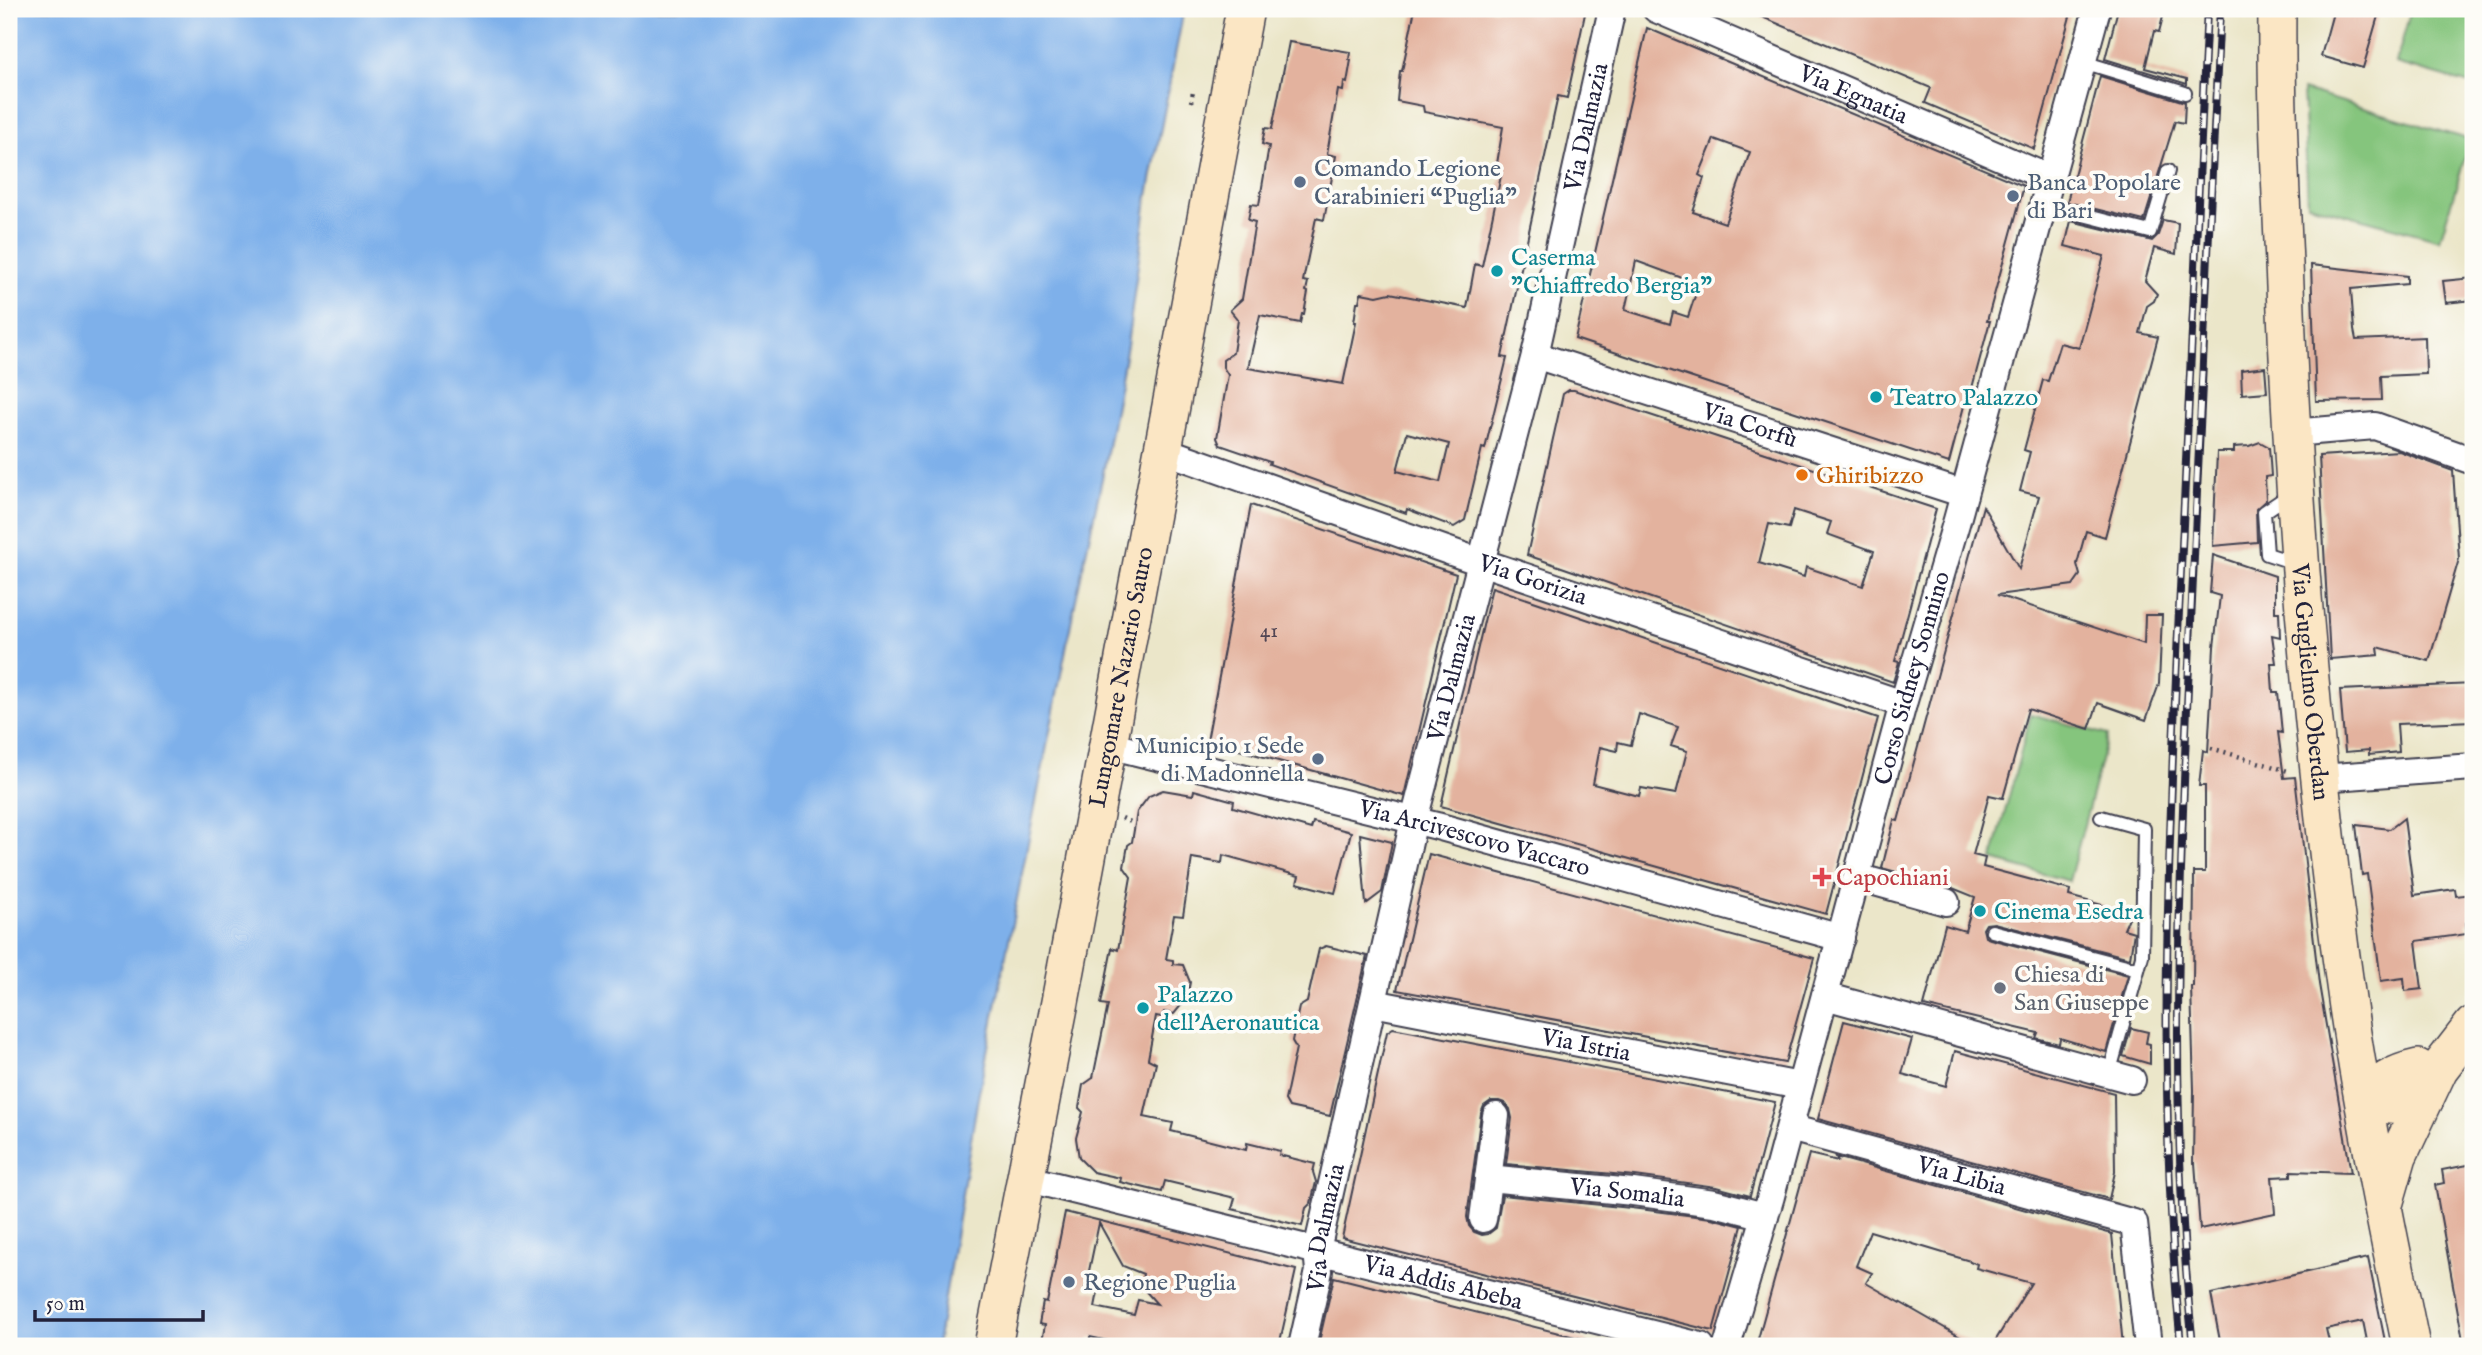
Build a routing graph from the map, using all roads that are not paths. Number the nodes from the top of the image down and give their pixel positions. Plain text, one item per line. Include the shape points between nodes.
1 (1245, 9) edge
2 (1612, 9) edge
3 (1656, 9) edge
4 (2097, 9) edge
5 (2277, 9) edge
6 (2083, 61) junction
7 (2185, 93) dead end
8 (2168, 171) dead end
9 (2051, 179) junction
10 (2044, 205) junction
11 (1535, 355) junction
12 (2291, 433) junction
13 (1163, 450) junction
14 (2473, 461) edge
15 (1964, 494) junction
16 (1483, 562) junction
17 (1903, 704) junction
18 (1108, 745) junction
19 (2473, 766) edge
20 (2307, 775) junction
21 (2101, 817) dead end
22 (1414, 820) junction
23 (1857, 877) junction
24 (1946, 902) dead end
25 (1992, 931) dead end
26 (1841, 938) junction
27 (2138, 969) junction
28 (1825, 996) junction
29 (1373, 1003) junction
30 (2348, 1007) junction
31 (2473, 1025) edge
32 (2121, 1077) joint
33 (2428, 1079) junction
34 (1800, 1086) junction
35 (2364, 1101) junction
36 (1496, 1116) dead end
37 (1790, 1128) junction
38 (1024, 1178) junction
39 (1488, 1178) junction
40 (2383, 1209) junction
41 (1765, 1216) junction
42 (1483, 1219) dead end
43 (1317, 1250) junction
44 (993, 1346) edge
45 (1302, 1346) edge
46 (1701, 1346) edge
47 (1727, 1346) edge
48 (2148, 1346) edge
49 (2411, 1346) edge

1 - 13 main road, Lungomare Nazario Sauro
2 - 11 street, Via Dalmazia
3 - 9 street, Via Egnatia
4 - 6 street, Corso Sidney Sonnino
5 - 12 main road, Via Guglielmo Oberdan
6 - 7 lane
6 - 9 street, Corso Sidney Sonnino
8 - 10 lane via 2150,232
9 - 10 street, Corso Sidney Sonnino
10 - 15 street, Corso Sidney Sonnino
11 - 15 street, Via Corfù
11 - 16 street, Via Dalmazia
12 - 14 street via 2375,426
12 - 20 main road, Via Guglielmo Oberdan via 2301,565
13 - 16 street, Via Gorizia
13 - 18 main road, Lungomare Nazario Sauro
15 - 17 street, Corso Sidney Sonnino
16 - 17 street, Via Gorizia
16 - 22 street, Via Dalmazia
17 - 23 street, Corso Sidney Sonnino
18 - 22 street, Via Arcivescovo Vaccaro
18 - 38 main road, Lungomare Nazario Sauro
19 - 20 street
20 - 30 main road, Via Guglielmo Oberdan
21 - 27 lane via 2144,829
22 - 26 street, Via Arcivescovo Vaccaro
22 - 29 street, Via Dalmazia
23 - 24 street
23 - 26 street, Corso Sidney Sonnino
25 - 27 lane
26 - 28 street, Corso Sidney Sonnino
27 - 32 lane
28 - 32 street
28 - 34 street, Corso Sidney Sonnino
29 - 34 street, Via Istria
29 - 43 street, Via Dalmazia
30 - 33 main road via 2386,1055
30 - 35 main road, Via Guglielmo Oberdan
31 - 33 main road
33 - 35 main road via 2400,1072 2376,1086
33 - 40 main road
34 - 37 street, Corso Sidney Sonnino
35 - 40 main road, Via Guglielmo Oberdan
36 - 39 street
37 - 41 street, Corso Sidney Sonnino
37 - 48 street, Via Libia via 2134,1223
38 - 43 street, Via Addis Abeba
38 - 44 main road, Lungomare Nazario Sauro
39 - 41 street, Via Somalia via 1701,1201
39 - 42 street
40 - 49 main road, Via Guglielmo Oberdan
41 - 47 street, Corso Sidney Sonnino
43 - 45 street, Via Dalmazia via 1320,1271
43 - 46 street, Via Addis Abeba

